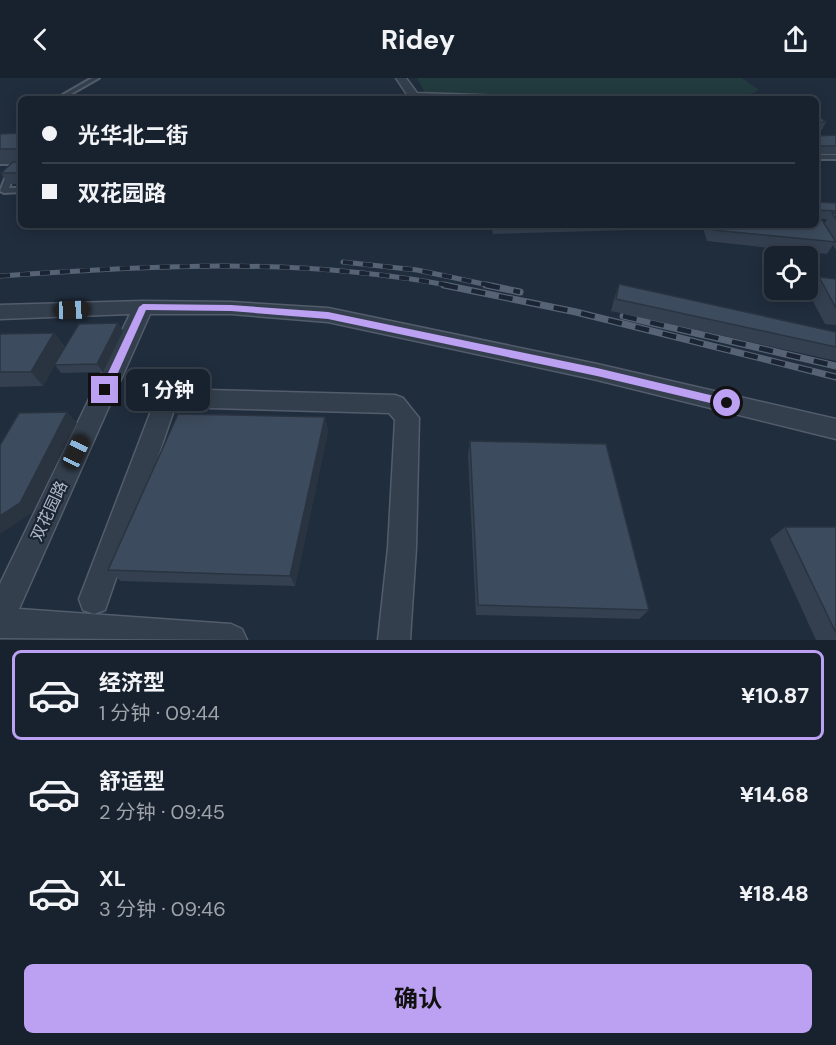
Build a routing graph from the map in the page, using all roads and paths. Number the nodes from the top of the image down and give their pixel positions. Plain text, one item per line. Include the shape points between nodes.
1 (96, 78) edge
2 (400, 78) edge
3 (64, 96) edge
4 (414, 96) edge
5 (819, 157) edge
6 (836, 157) edge
7 (0, 162) edge
8 (18, 162) edge
9 (18, 190) edge
10 (143, 307) junction
11 (0, 312) edge
12 (836, 429) edge
13 (94, 599) dead end
14 (0, 617) edge
15 (0, 623) edge
16 (231, 640) edge
17 (394, 640) edge

1 - 3 lane
2 - 4 street
5 - 6 lane
7 - 8 lane
8 - 9 lane via 4,190
10 - 11 street
10 - 12 street via 328,315 597,372
10 - 14 street, 双花园路
13 - 17 street via 166,398 395,404 407,418
15 - 16 street

